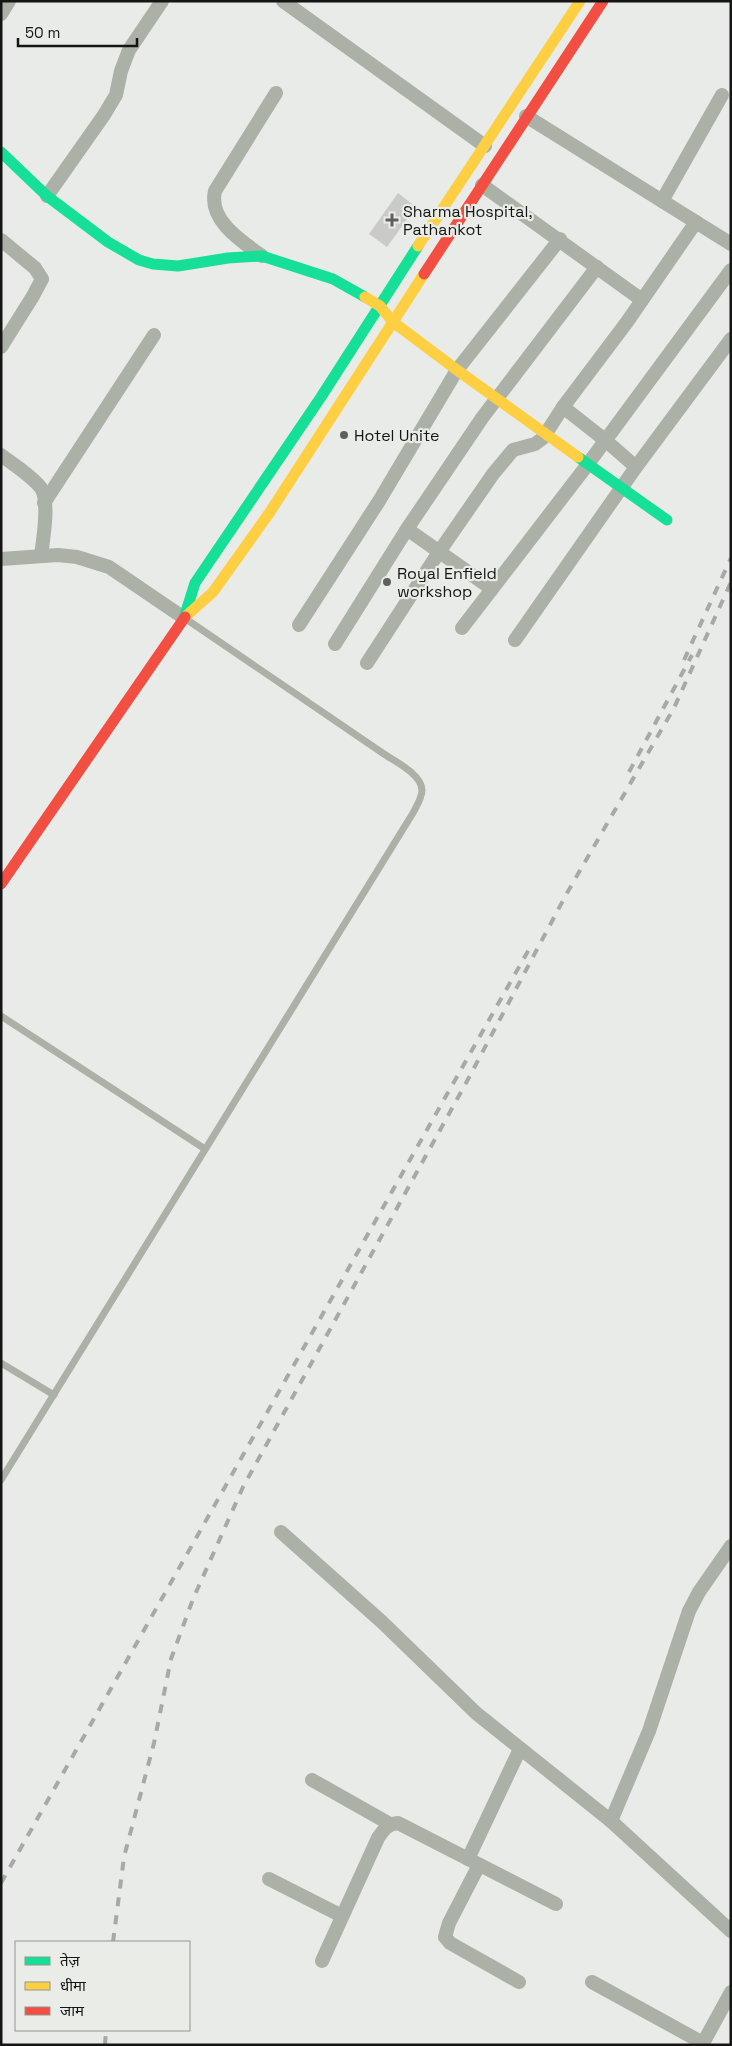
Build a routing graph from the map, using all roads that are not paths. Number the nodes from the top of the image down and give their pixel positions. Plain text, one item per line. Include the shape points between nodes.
1 (10, 1) edge
2 (162, 1) edge
3 (284, 1) edge
4 (580, 1) edge
5 (603, 1) edge
6 (1, 14) edge
7 (276, 92) dead end
8 (722, 95) dead end
9 (526, 116) junction
10 (486, 146) junction
11 (1, 152) edge
12 (482, 185) junction
13 (47, 196) junction
14 (662, 201) junction
15 (696, 222) junction
16 (560, 239) junction
17 (1, 240) edge
18 (731, 244) edge
19 (262, 256) junction
20 (597, 268) junction
21 (731, 270) edge
22 (642, 300) junction
23 (380, 306) junction
24 (393, 322) junction
25 (154, 335) dead end
26 (731, 339) edge
27 (1, 347) edge
28 (457, 370) junction
29 (497, 399) junction
30 (563, 407) junction
31 (546, 434) junction
32 (605, 440) junction
33 (1, 455) edge
34 (588, 462) junction
35 (636, 467) junction
36 (622, 488) junction
37 (44, 503) junction
38 (667, 520) dead end
39 (407, 529) junction
40 (439, 552) junction
41 (41, 555) junction
42 (1, 559) edge
43 (492, 589) junction
44 (184, 618) junction
45 (299, 625) dead end
46 (462, 628) dead end
47 (515, 640) dead end
48 (335, 644) dead end
49 (367, 663) dead end
50 (1, 884) edge
51 (1, 1016) edge
52 (205, 1149) junction
53 (1, 1363) edge
54 (54, 1395) junction
55 (1, 1480) edge
56 (281, 1532) dead end
57 (731, 1546) edge
58 (520, 1749) junction
59 (312, 1780) dead end
60 (611, 1821) junction
61 (390, 1824) junction
62 (474, 1862) junction
63 (269, 1879) dead end
64 (556, 1904) dead end
65 (342, 1916) junction
66 (731, 1930) edge
67 (322, 1961) dead end
68 (519, 1982) dead end
69 (592, 1982) dead end
70 (731, 1992) edge
71 (703, 2044) edge

1 - 6 street
2 - 13 street via 129,50 112,102
3 - 10 street
4 - 10 main road
5 - 9 main road
7 - 19 street via 213,199 214,208 237,238
8 - 14 street
9 - 12 main road
9 - 14 street
10 - 23 main road
11 - 13 main road
12 - 16 street
12 - 24 main road
13 - 19 main road via 123,252 153,264 178,266
14 - 15 street
15 - 18 street
15 - 22 street
16 - 20 street
16 - 28 street
17 - 27 street via 36,268 42,279
19 - 23 main road via 333,279
20 - 22 street
20 - 29 street
21 - 32 street
22 - 30 street
23 - 24 main road
23 - 44 main road via 194,583
24 - 28 main road
24 - 44 main road via 259,528 213,592
25 - 37 street
26 - 35 street
28 - 29 main road
28 - 45 street via 379,501
29 - 31 main road
29 - 39 street
30 - 31 street
30 - 32 street
31 - 34 main road
31 - 40 street via 535,444 513,450 505,458
32 - 34 street
32 - 35 street
33 - 37 street via 33,479 42,490
34 - 36 main road
34 - 43 street
35 - 36 street
36 - 38 main road
36 - 47 street
37 - 41 street
39 - 40 street
39 - 48 street
40 - 43 street
40 - 49 street
41 - 42 street
41 - 44 street via 77,557 109,567
43 - 46 street
44 - 50 main road
44 - 52 lane via 412,774 422,791 413,813
51 - 52 lane
52 - 54 lane
53 - 54 lane
54 - 55 lane
56 - 58 street via 382,1622 476,1713
57 - 60 street via 689,1611 648,1730
58 - 60 street
58 - 62 street
59 - 61 street
60 - 66 street
61 - 62 street via 398,1824
61 - 65 street via 378,1838
62 - 64 street
62 - 68 street via 445,1937 450,1943
63 - 65 street
65 - 67 street
69 - 71 street
70 - 71 street

